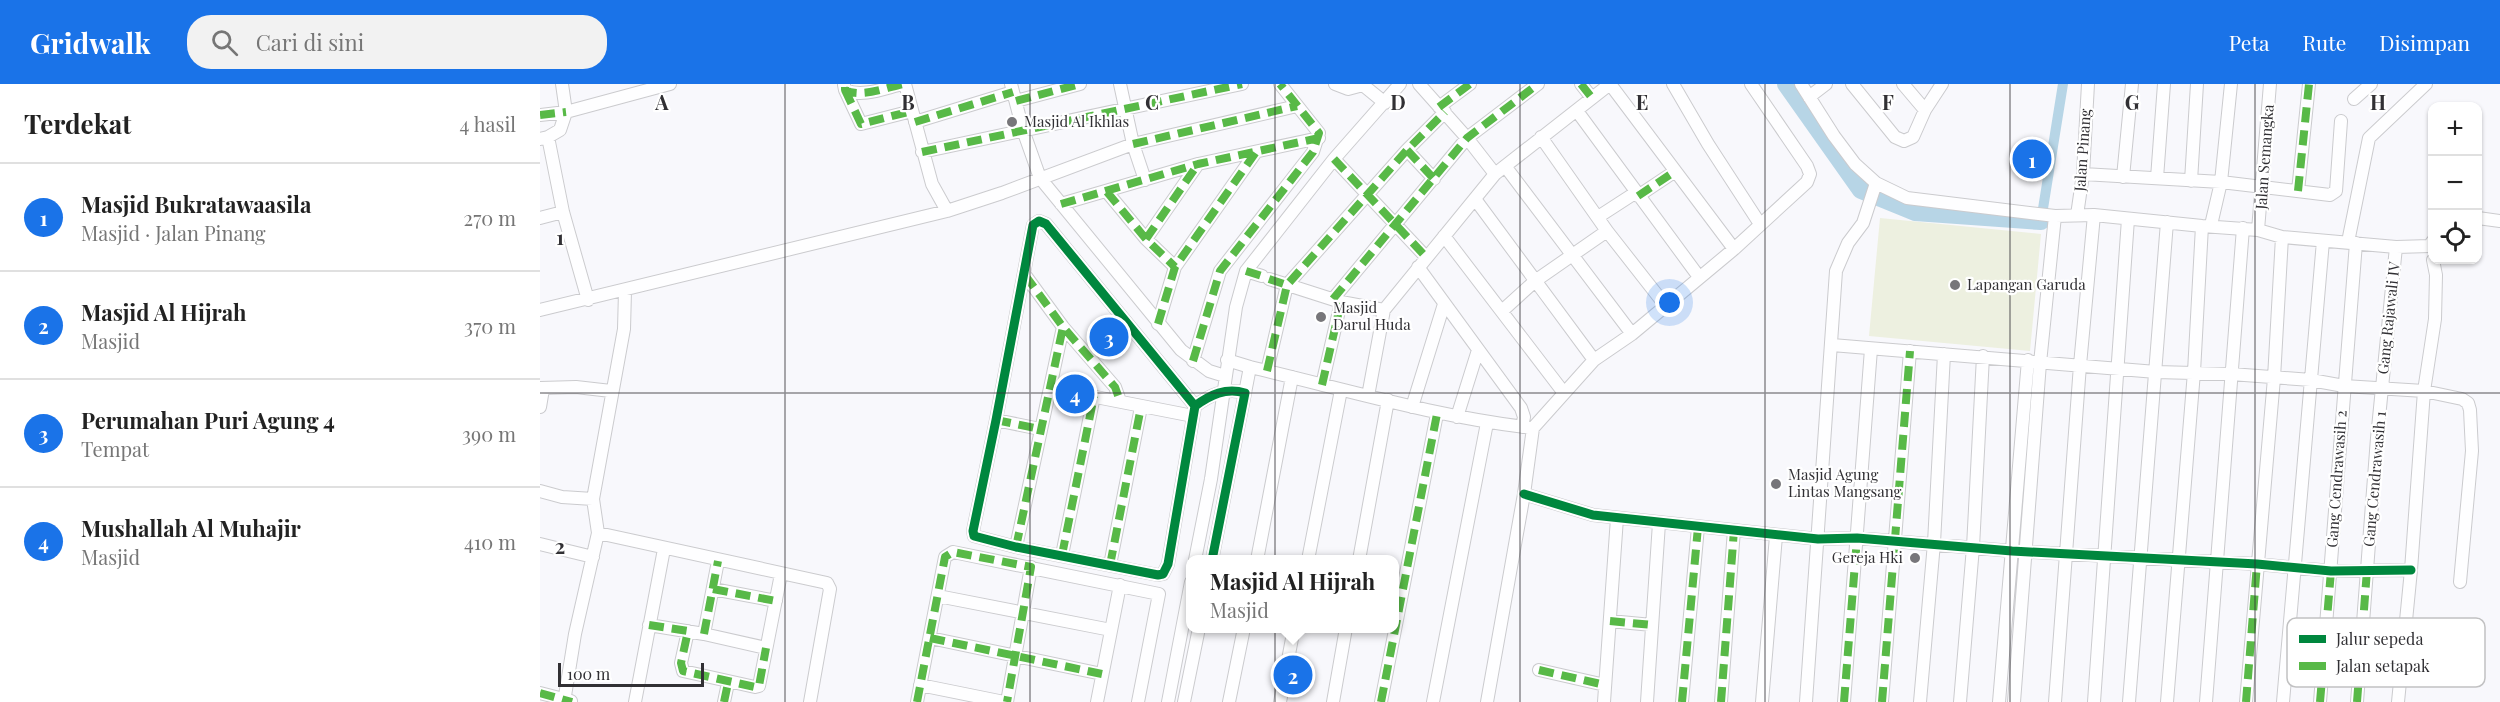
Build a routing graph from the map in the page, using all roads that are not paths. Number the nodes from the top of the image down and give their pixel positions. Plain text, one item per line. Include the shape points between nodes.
1 (562, 84) edge
2 (670, 84) edge
3 (904, 84) edge
4 (1080, 84) edge
5 (1120, 84) edge
6 (1242, 84) edge
7 (1280, 84) edge
8 (1335, 84) edge
9 (1400, 84) edge
10 (1419, 84) edge
11 (1470, 84) edge
12 (1538, 84) edge
13 (1581, 84) edge
14 (1610, 84) edge
15 (1673, 84) edge
16 (1750, 84) edge
17 (1801, 84) edge
18 (1826, 84) edge
19 (1852, 84) edge
20 (1903, 84) edge
21 (1942, 84) edge
22 (2088, 84) edge
23 (2132, 84) edge
24 (2164, 84) edge
25 (2198, 84) edge
26 (2231, 84) edge
27 (2270, 84) edge
28 (2309, 84) edge
29 (2371, 84) edge
30 (2426, 84) edge
31 (1363, 85) edge
32 (845, 87) edge
33 (1014, 93) edge
34 (1809, 97) junction
35 (1592, 98) junction
36 (2354, 99) dead end
37 (1385, 103) junction
38 (1297, 106) junction
39 (1126, 107) junction
40 (1442, 110) junction
41 (1925, 110) junction
42 (1577, 111) junction
43 (566, 112) junction
44 (540, 115) edge
45 (914, 116) junction
46 (2341, 121) dead end
47 (1023, 130) junction
48 (1540, 137) junction
49 (544, 138) edge
50 (1319, 138) junction
51 (1467, 138) junction
52 (1133, 144) junction
53 (1407, 150) junction
54 (922, 152) junction
55 (1256, 152) junction
56 (1334, 159) junction
57 (1198, 164) junction
58 (1500, 170) junction
59 (1674, 172) junction
60 (2083, 174) junction
61 (2123, 177) junction
62 (1040, 178) junction
63 (2157, 178) junction
64 (1434, 179) junction
65 (1145, 180) junction
66 (2190, 181) junction
67 (2221, 182) junction
68 (1875, 186) junction
69 (2262, 188) junction
70 (2298, 191) junction
71 (1107, 192) junction
72 (1367, 194) junction
73 (1637, 194) junction
74 (1475, 199) junction
75 (1061, 204) junction
76 (947, 211) junction
77 (563, 212) junction
78 (2044, 215) junction
79 (2077, 215) junction
80 (2094, 215) junction
81 (1598, 217) junction
82 (540, 218) edge
83 (2128, 219) junction
84 (2482, 219) edge
85 (2500, 220) edge
86 (2166, 222) junction
87 (1396, 224) junction
88 (1760, 224) junction
89 (2206, 226) junction
90 (2243, 228) junction
91 (2258, 230) junction
92 (1607, 231) junction
93 (1444, 236) junction
94 (2282, 237) junction
95 (1146, 239) junction
96 (2323, 241) junction
97 (2352, 242) junction
98 (2428, 244) edge
99 (2396, 247) junction
100 (1734, 249) junction
101 (1570, 255) junction
102 (1422, 262) junction
103 (2434, 264) edge
104 (1175, 267) junction
105 (1246, 271) junction
106 (1118, 274) junction
107 (1025, 275) junction
108 (1699, 277) junction
109 (1535, 280) junction
110 (1287, 285) junction
111 (1101, 289) junction
112 (625, 291) junction
113 (588, 300) junction
114 (1337, 300) junction
115 (1444, 304) junction
116 (1665, 305) junction
117 (540, 310) edge
118 (1384, 310) junction
119 (1502, 311) junction
120 (1158, 324) junction
121 (1063, 327) junction
122 (1632, 334) junction
123 (1832, 345) junction
124 (1871, 349) junction
125 (1478, 350) junction
126 (1910, 351) junction
127 (1944, 354) junction
128 (1983, 356) junction
129 (1227, 360) junction
130 (1594, 360) junction
131 (1193, 361) junction
132 (2034, 362) junction
133 (2080, 365) junction
134 (1250, 368) junction
135 (2118, 368) junction
136 (1267, 372) junction
137 (2156, 372) junction
138 (2194, 372) junction
139 (2231, 374) junction
140 (1225, 376) junction
141 (1292, 377) junction
142 (2274, 378) junction
143 (2311, 380) junction
144 (1322, 385) junction
145 (2344, 386) junction
146 (541, 388) edge
147 (1050, 388) junction
148 (2382, 388) junction
149 (1341, 390) junction
150 (611, 391) junction
151 (2424, 391) junction
152 (1245, 393) junction
153 (1564, 393) junction
154 (1094, 396) junction
155 (1368, 396) junction
156 (1388, 400) junction
157 (1120, 401) junction
158 (1207, 401) junction
159 (540, 407) edge
160 (1141, 407) junction
161 (1412, 408) junction
162 (1437, 414) junction
163 (1457, 417) junction
164 (996, 420) junction
165 (1486, 423) junction
166 (1527, 428) junction
167 (1040, 429) junction
168 (540, 491) edge
169 (1524, 494) junction
170 (593, 499) junction
171 (1612, 517) junction
172 (1659, 523) junction
173 (1698, 526) junction
174 (1734, 530) junction
175 (598, 533) junction
176 (1776, 536) junction
177 (1857, 538) junction
178 (1818, 539) junction
179 (1894, 540) junction
180 (1934, 543) junction
181 (540, 544) edge
182 (1016, 547) junction
183 (1973, 547) junction
184 (664, 549) junction
185 (2026, 550) junction
186 (2012, 551) junction
187 (2065, 553) junction
188 (1062, 555) junction
189 (1196, 555) edge
190 (1213, 555) edge
191 (1258, 555) edge
192 (1309, 555) edge
193 (1360, 555) edge
194 (2105, 556) junction
195 (593, 557) junction
196 (2141, 558) junction
197 (2178, 560) junction
198 (718, 561) junction
199 (2216, 562) junction
200 (2257, 564) junction
201 (1110, 565) junction
202 (1031, 567) junction
203 (2296, 567) junction
204 (2367, 570) junction
205 (2411, 570) junction
206 (2331, 571) junction
207 (781, 574) junction
208 (2460, 582) dead end
209 (1120, 585) junction
210 (713, 588) junction
211 (938, 596) junction
212 (776, 601) junction
213 (1186, 608) edge
214 (1399, 609) edge
215 (1023, 612) junction
216 (2291, 618) edge
217 (2327, 618) edge
218 (2364, 618) edge
219 (2406, 618) edge
220 (1610, 621) junction
221 (649, 625) junction
222 (1652, 625) junction
223 (1111, 630) junction
224 (688, 632) junction
225 (1198, 633) edge
226 (1243, 633) edge
227 (1293, 633) edge
228 (1345, 633) edge
229 (1394, 633) edge
230 (704, 634) junction
231 (930, 638) junction
232 (766, 648) junction
233 (1014, 657) junction
234 (2287, 662) edge
235 (1539, 670) dead end
236 (1102, 674) junction
237 (728, 682) junction
238 (920, 684) junction
239 (1605, 685) junction
240 (2321, 687) edge
241 (2359, 687) edge
242 (2399, 687) edge
243 (540, 693) edge
244 (566, 701) edge
245 (635, 702) edge
246 (724, 702) edge
247 (810, 702) edge
248 (917, 702) edge
249 (1005, 702) edge
250 (1097, 702) edge
251 (1138, 702) edge
252 (1168, 702) edge
253 (1184, 702) edge
254 (1229, 702) edge
255 (1280, 702) edge
256 (1333, 702) edge
257 (1381, 702) edge
258 (1433, 702) edge
259 (1487, 702) edge
260 (1604, 702) edge
261 (1647, 702) edge
262 (1682, 702) edge
263 (1721, 702) edge
264 (1762, 702) edge
265 (1806, 702) edge
266 (1844, 702) edge
267 (1882, 702) edge
268 (1920, 702) edge
269 (1960, 702) edge
270 (1999, 702) edge
271 (2014, 702) edge
272 (2055, 702) edge
273 (2094, 702) edge
274 (2129, 702) edge
275 (2167, 702) edge
276 (2206, 702) edge
277 (2246, 702) edge
278 (2283, 702) edge
279 (2320, 702) edge
280 (2358, 702) edge
281 (2398, 702) edge

1 - 43 street
2 - 43 street
3 - 32 street via 868,93 852,93
3 - 45 street
4 - 33 street
5 - 39 street
6 - 39 street
7 - 38 street
8 - 31 street via 1348,89
9 - 37 street
10 - 40 street
11 - 40 street
12 - 51 street
13 - 35 street
14 - 35 street
14 - 59 street
15 - 88 street
16 - 88 street via 1810,174 1807,182
17 - 34 street
18 - 34 street
19 - 41 street via 1899,140 1913,137
20 - 41 street
21 - 41 street
22 - 60 street, Jalan Pinang
23 - 61 street
24 - 63 street
25 - 66 street
26 - 67 street
27 - 69 street, Jalan Semangka
28 - 70 street
29 - 36 street
30 - 97 street, Gang Cendrawasih 2 via 2368,138
31 - 37 street
32 - 45 street via 861,124
33 - 45 street
33 - 47 street
34 - 68 street via 1834,136
35 - 42 street
37 - 56 street
38 - 50 street via 1317,128
38 - 52 street
39 - 47 street
39 - 52 street
40 - 51 street
40 - 53 street
42 - 48 street
42 - 73 street
43 - 44 street
43 - 49 street via 560,130
45 - 54 street
46 - 70 street via 2336,191 2330,195
47 - 54 street
47 - 62 street
48 - 58 street
48 - 81 street
49 - 77 street
50 - 55 street
50 - 131 street via 1313,152 1220,270
51 - 58 street
51 - 64 street
52 - 62 street
52 - 65 street
53 - 64 street
53 - 72 street
54 - 76 street via 932,184
55 - 57 street
55 - 104 street
56 - 72 street
56 - 105 street
57 - 65 street
57 - 95 street
58 - 74 street
58 - 101 street
59 - 73 street
59 - 100 street
60 - 61 street
60 - 79 street, Jalan Pinang
61 - 63 street
62 - 75 street
62 - 76 street
63 - 66 street
64 - 87 street
65 - 71 street
66 - 67 street
67 - 69 street
67 - 89 street
68 - 78 street via 1906,198
68 - 123 street via 1863,223 1839,259
69 - 70 street
69 - 91 street, Jalan Semangka
71 - 75 street
71 - 95 street
72 - 87 street
72 - 110 street
73 - 81 street
73 - 108 street
74 - 93 street
74 - 109 street
75 - 106 street
76 - 112 street
77 - 82 street
77 - 113 street
78 - 79 street
78 - 132 street
79 - 80 street
80 - 83 street
80 - 133 street
81 - 92 street
83 - 86 street
83 - 135 street
84 - 85 street
86 - 89 street
86 - 137 street
87 - 102 street
87 - 114 street
88 - 100 street
89 - 90 street
89 - 138 street
90 - 91 street
90 - 139 street
91 - 94 street
92 - 101 street
92 - 116 street
93 - 102 street
93 - 119 street
94 - 96 street
94 - 142 street
95 - 104 street
96 - 97 street
96 - 143 street
97 - 99 street
97 - 145 street, Gang Cendrawasih 2
98 - 99 street
99 - 148 street, Gang Rajawali IV
100 - 108 street
101 - 109 street
101 - 122 street
102 - 115 street
102 - 118 street
103 - 151 street via 2436,319
104 - 120 street
105 - 110 street
105 - 129 street
106 - 111 street
106 - 120 street
107 - 111 street via 1033,225 1039,221 1046,224
107 - 121 street
107 - 164 street
108 - 116 street
109 - 119 street
109 - 130 street
110 - 114 street
110 - 136 street
111 - 158 street
112 - 113 street
112 - 150 street via 624,329
113 - 117 street
114 - 118 street
114 - 144 street
115 - 125 street
115 - 161 street
116 - 122 street
118 - 155 street
119 - 153 street
120 - 131 street
121 - 147 street
121 - 157 street via 1115,387
122 - 130 street
123 - 124 street
123 - 178 street
124 - 126 street
124 - 177 street
125 - 163 street
125 - 166 street via 1521,408
126 - 127 street
126 - 179 street
127 - 128 street
127 - 180 street
128 - 132 street
128 - 183 street
129 - 134 street
129 - 140 street
130 - 153 street
131 - 140 street
132 - 133 street
132 - 185 street
132 - 186 street
133 - 135 street
133 - 187 street
134 - 136 street
134 - 152 street
135 - 137 street
135 - 194 street
136 - 141 street
137 - 138 street
137 - 196 street
138 - 139 street
138 - 197 street
139 - 142 street
139 - 199 street
140 - 158 street
141 - 144 street
141 - 191 street
142 - 143 street
142 - 200 street
143 - 145 street
143 - 203 street
144 - 149 street
145 - 148 street
145 - 206 street, Gang Cendrawasih 2
146 - 150 street
146 - 159 street
147 - 154 street
147 - 167 street
148 - 151 street
148 - 204 street, Gang Cendrawasih 1
149 - 155 street
149 - 192 street
150 - 170 street
151 - 205 street
151 - 208 street via 2462,399 2470,410 2472,451
152 - 158 street via 1232,389
152 - 190 street
153 - 166 street
154 - 157 street
154 - 188 street
155 - 156 street
156 - 161 street
156 - 193 street
157 - 160 street
158 - 160 street
158 - 189 street via 1211,479
158 - 201 street via 1163,574
160 - 201 street
161 - 162 street
162 - 163 street
162 - 214 street
163 - 165 street
164 - 167 street
164 - 182 street via 973,531 974,536
165 - 166 street
165 - 258 street
166 - 169 street
167 - 182 street
168 - 170 street
169 - 171 street
169 - 259 street
170 - 175 street
171 - 172 street
171 - 220 street
172 - 173 street
172 - 222 street
173 - 174 street
173 - 262 street
174 - 176 street
174 - 263 street
175 - 184 street
175 - 195 street
176 - 178 street
176 - 264 street
177 - 178 street
177 - 179 street
177 - 266 street
178 - 265 street
179 - 180 street
179 - 267 street
180 - 183 street
180 - 268 street
181 - 195 street
182 - 188 street
183 - 186 street
183 - 269 street
184 - 198 street
184 - 221 street
185 - 186 street
185 - 187 street
185 - 271 street
186 - 270 street
187 - 194 street
187 - 272 street
188 - 201 street
194 - 196 street
194 - 273 street
195 - 244 street via 575,634
196 - 197 street
196 - 274 street
197 - 199 street
197 - 275 street
198 - 207 street
198 - 210 street
199 - 200 street
199 - 276 street
200 - 203 street
200 - 277 street
202 - 209 street
202 - 211 street via 948,553
202 - 215 street
203 - 206 street
203 - 216 street
204 - 205 street
204 - 206 street
204 - 218 street, Gang Cendrawasih 1
205 - 219 street
206 - 217 street, Gang Cendrawasih 2
207 - 212 street
207 - 247 street via 824,580 829,585
209 - 223 street
209 - 251 street via 1159,597
210 - 212 street
210 - 230 street
211 - 215 street
211 - 231 street
212 - 232 street
213 - 252 street
215 - 223 street
215 - 233 street
220 - 222 street
220 - 239 street
221 - 224 street
221 - 245 street
222 - 261 street
223 - 236 street
224 - 230 street
224 - 237 street via 682,671
225 - 253 street
226 - 254 street
227 - 255 street
228 - 256 street
229 - 257 street
230 - 232 street
231 - 233 street
231 - 238 street
232 - 237 street via 759,686
233 - 236 street
233 - 249 street
234 - 278 street
235 - 239 street
236 - 250 street
237 - 246 street
238 - 248 street
238 - 249 street
239 - 260 street
240 - 279 street, Gang Cendrawasih 2
241 - 280 street, Gang Cendrawasih 1
242 - 281 street
243 - 244 street

